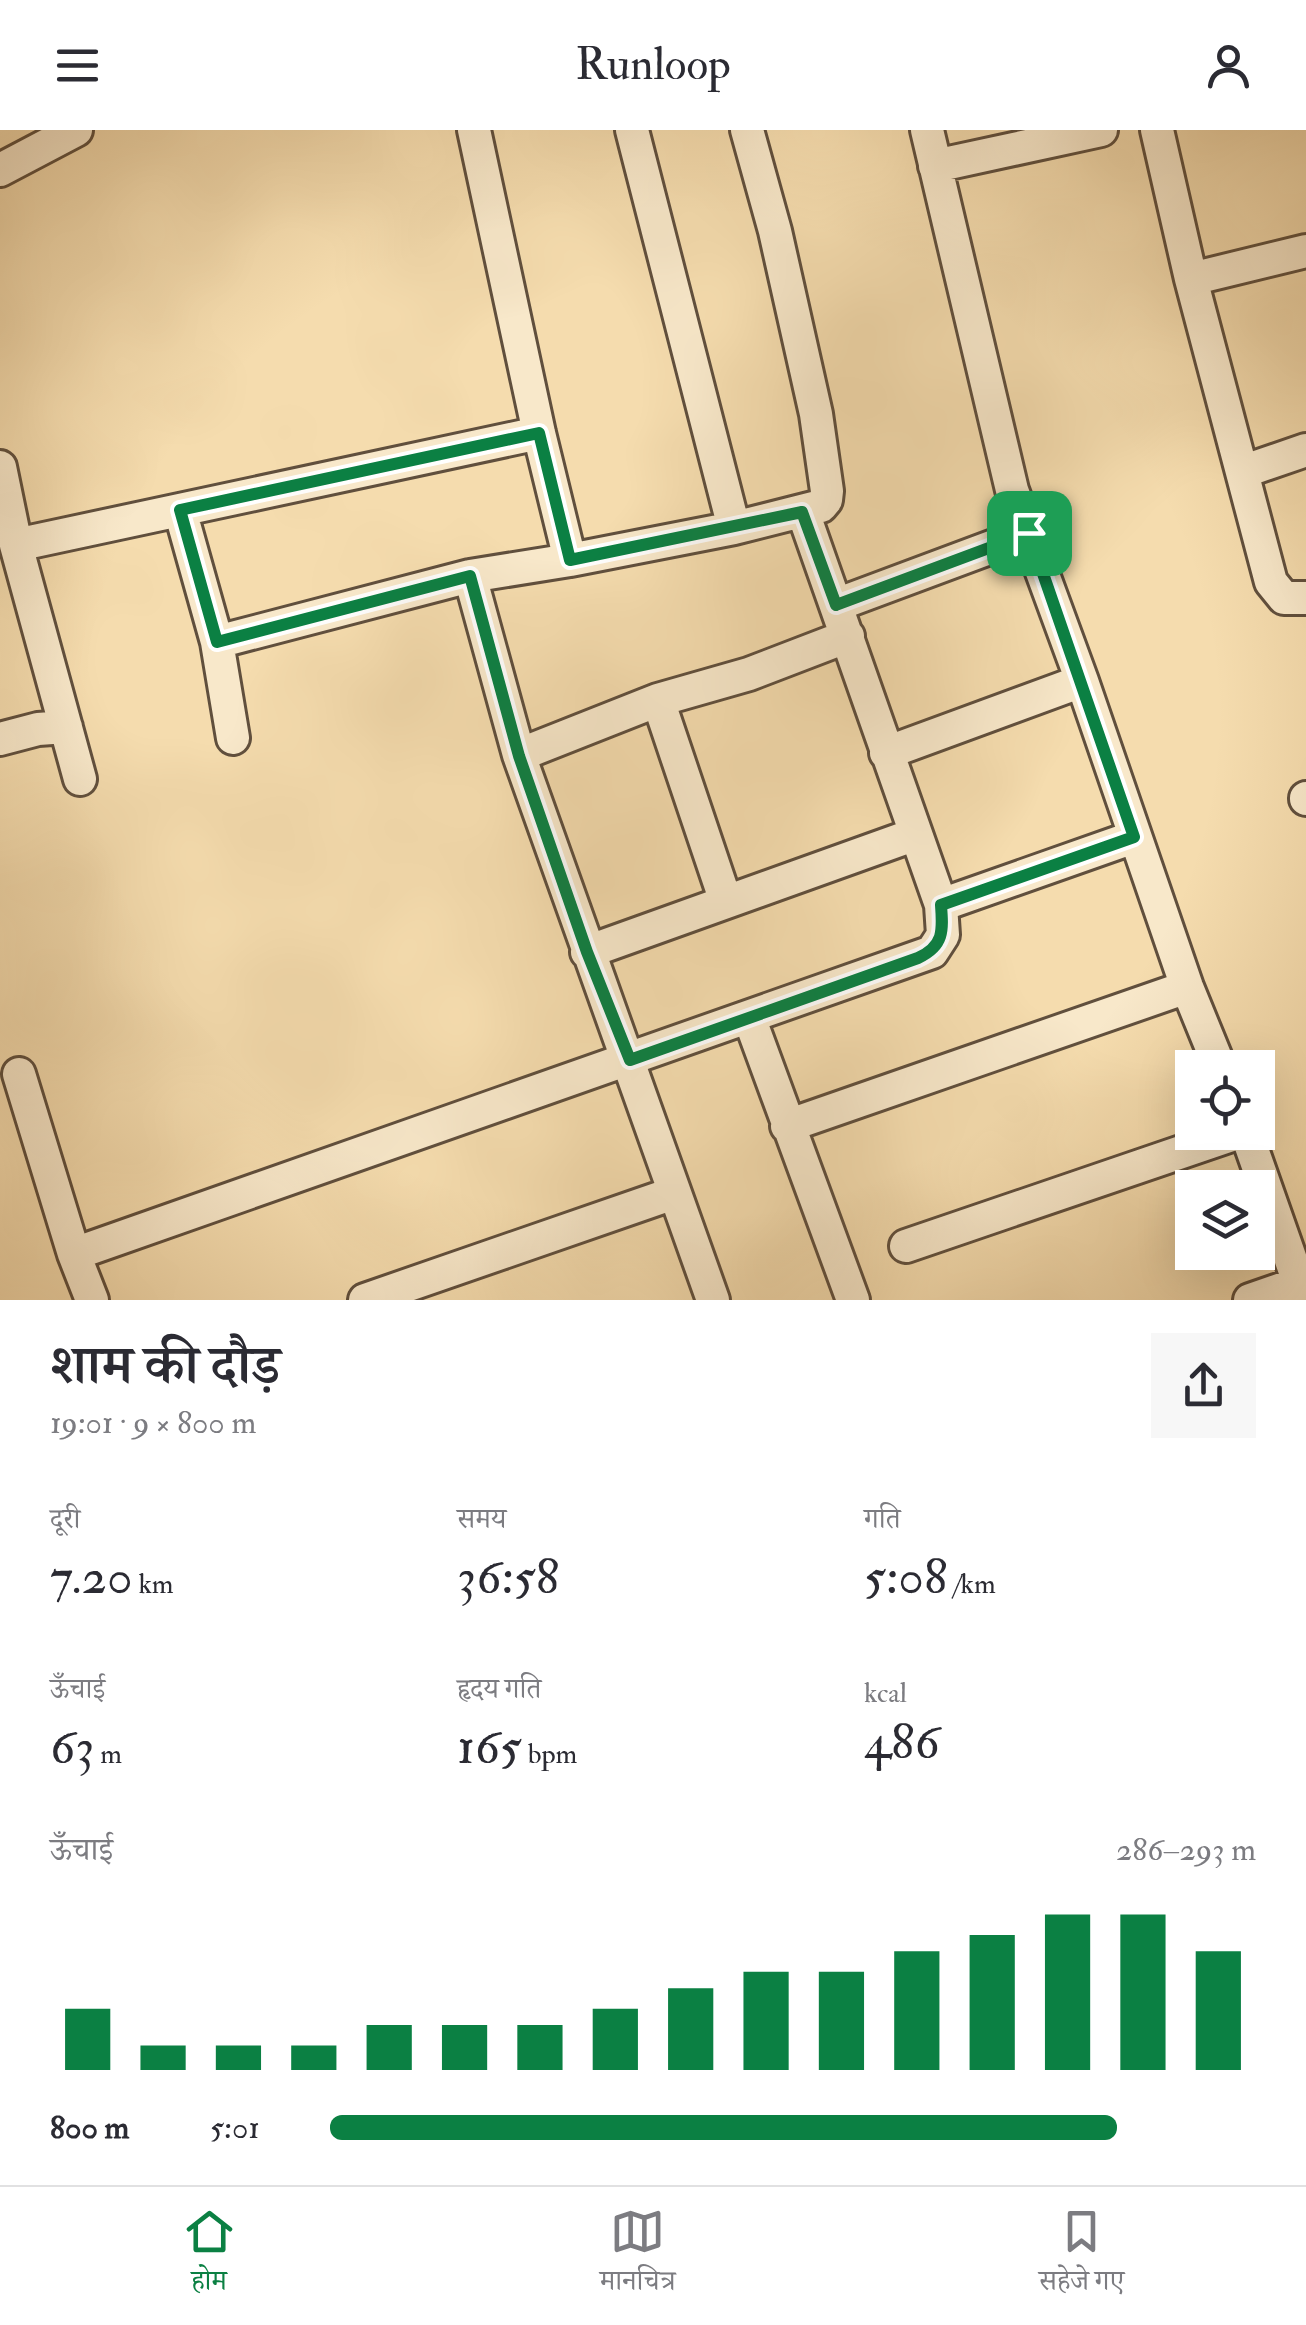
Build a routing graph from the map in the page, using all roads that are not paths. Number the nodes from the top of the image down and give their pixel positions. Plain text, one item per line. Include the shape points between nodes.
1 (76, 130) edge
2 (474, 130) edge
3 (632, 130) edge
4 (746, 130) edge
5 (926, 130) edge
6 (1101, 130) edge
7 (1158, 130) edge
8 (935, 166) junction
9 (0, 170) edge
10 (1306, 251) edge
11 (1191, 279) junction
12 (539, 433) junction
13 (1306, 450) edge
14 (0, 467) edge
15 (1242, 472) junction
16 (180, 510) junction
17 (802, 512) junction
18 (734, 528) junction
19 (1029, 533) junction
20 (16, 545) junction
21 (570, 560) junction
22 (470, 576) junction
23 (1306, 598) edge
24 (836, 605) junction
25 (848, 636) junction
26 (217, 642) junction
27 (1082, 681) junction
28 (658, 700) junction
29 (66, 727) junction
30 (0, 738) edge
31 (234, 738) dead end
32 (886, 752) junction
33 (519, 756) junction
34 (80, 779) dead end
35 (916, 834) junction
36 (1134, 837) junction
37 (726, 902) junction
38 (941, 905) junction
39 (587, 952) junction
40 (1187, 987) junction
41 (749, 1016) junction
42 (1213, 1050) edge
43 (630, 1060) junction
44 (19, 1074) dead end
45 (787, 1126) junction
46 (1190, 1150) edge
47 (1250, 1150) edge
48 (674, 1193) junction
49 (906, 1246) dead end
50 (74, 1254) junction
51 (1302, 1292) edge
52 (371, 1299) edge
53 (92, 1300) edge
54 (712, 1300) edge
55 (853, 1300) edge
56 (1250, 1300) edge

1 - 9 street
2 - 12 street
3 - 18 street
4 - 17 street via 775,231 822,460 826,500
5 - 8 street
6 - 8 street
7 - 11 street
8 - 19 street via 1012,490
10 - 11 street
11 - 15 street
12 - 16 street
12 - 21 street
13 - 15 street
14 - 20 street
15 - 23 street via 1272,582 1284,598
16 - 20 street
16 - 26 street
17 - 18 street
17 - 24 street
18 - 21 street
19 - 24 street
19 - 27 street
20 - 29 street
21 - 22 street
22 - 26 street
22 - 33 street
24 - 25 street
25 - 28 street
25 - 32 street
26 - 31 street
27 - 32 street
27 - 36 street
28 - 33 street
28 - 37 street
29 - 30 street
29 - 34 street
32 - 35 street
33 - 39 street
35 - 37 street
35 - 38 street
36 - 38 street
36 - 40 street
37 - 39 street
38 - 41 street via 943,935 932,952
39 - 43 street
40 - 42 street
40 - 45 street
41 - 43 street
41 - 45 street
43 - 48 street
43 - 50 street
44 - 50 street
45 - 55 street
46 - 49 street
47 - 51 street
48 - 52 street
48 - 54 street
50 - 53 street
51 - 56 street

